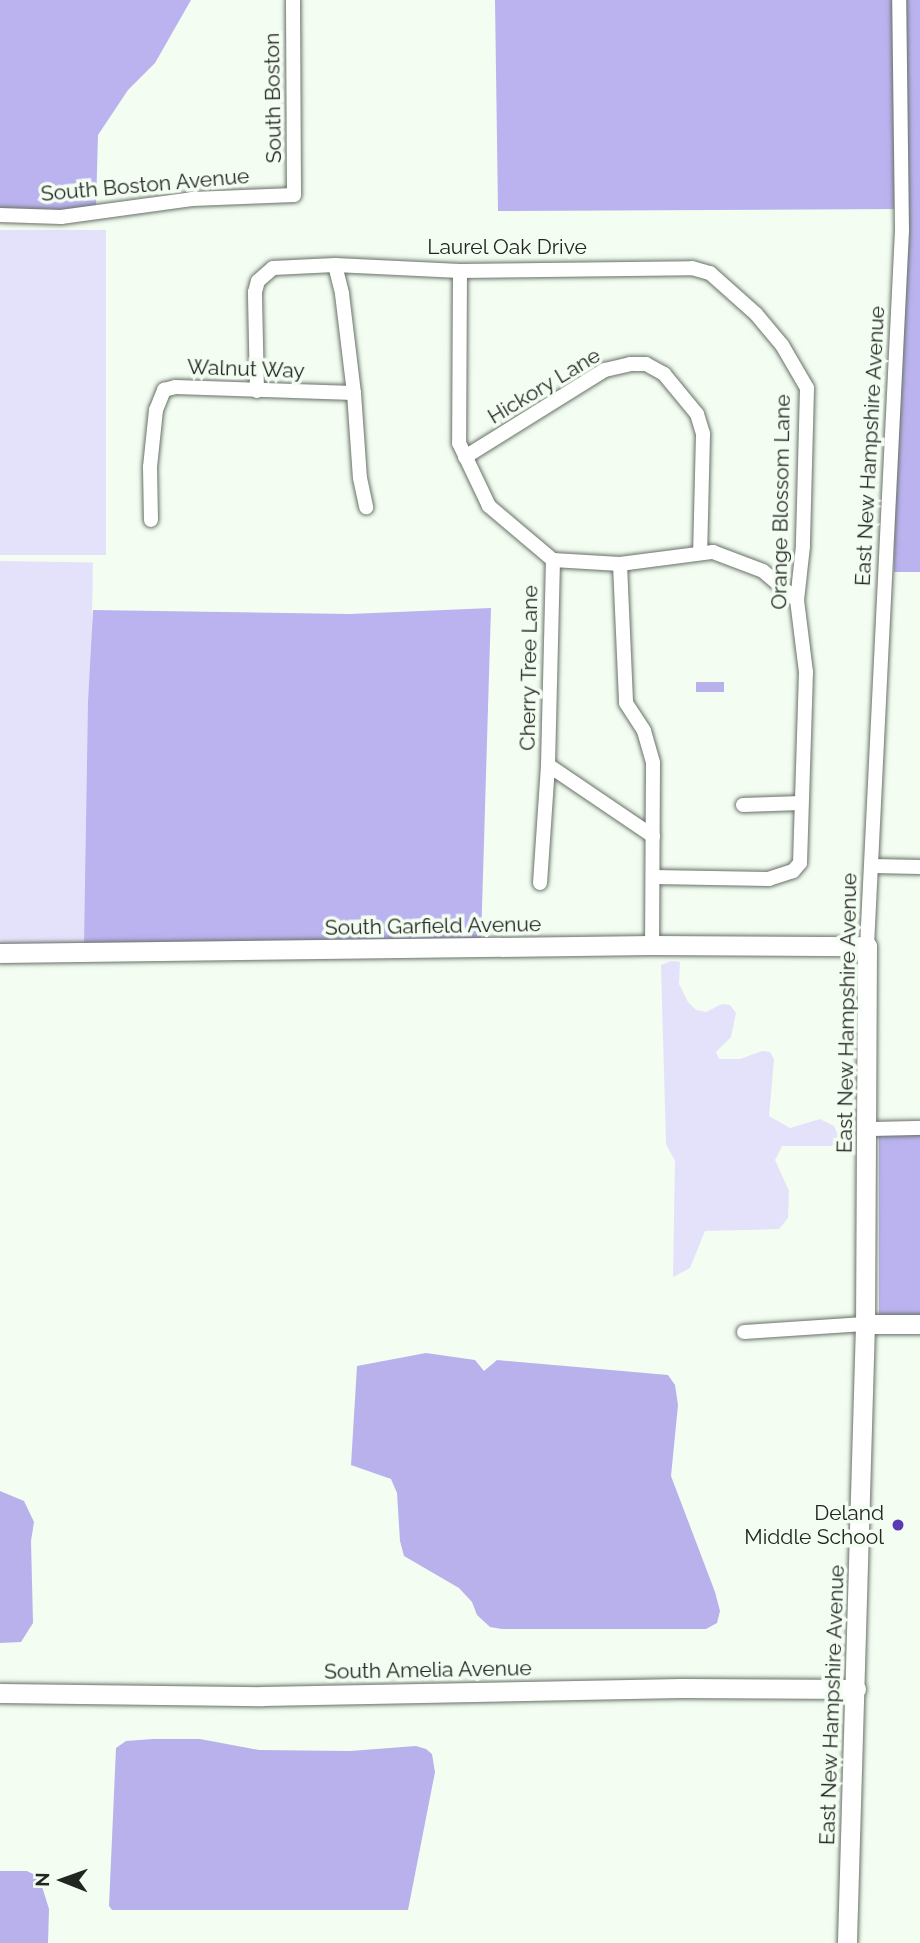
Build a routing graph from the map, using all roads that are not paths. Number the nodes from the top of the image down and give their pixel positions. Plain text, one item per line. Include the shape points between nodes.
1 (293, 0) edge
2 (899, 0) edge
3 (294, 195) joint
4 (0, 215) edge
5 (335, 265) junction
6 (460, 271) junction
7 (756, 314) joint
8 (257, 391) junction
9 (354, 393) junction
10 (466, 457) junction
11 (366, 507) dead end
12 (151, 520) dead end
13 (700, 553) junction
14 (553, 560) junction
15 (620, 564) junction
16 (797, 600) junction
17 (548, 765) junction
18 (801, 803) junction
19 (743, 805) dead end
20 (653, 836) junction
21 (873, 866) junction
22 (920, 867) edge
23 (653, 877) junction
24 (540, 883) dead end
25 (652, 945) junction
26 (867, 946) junction
27 (0, 953) edge
28 (920, 1128) edge
29 (867, 1129) junction
30 (865, 1324) junction
31 (920, 1324) edge
32 (744, 1332) dead end
33 (856, 1689) junction
34 (0, 1693) edge
35 (847, 1943) edge

1 - 3 street, South Boston
2 - 21 street, East New Hampshire Avenue via 902,230
3 - 4 street, South Boston Avenue via 192,199 61,217
5 - 6 street, Laurel Oak Drive
5 - 8 street, Laurel Oak Drive via 273,268 258,281
5 - 9 street
6 - 7 street, Laurel Oak Drive via 692,268 710,273
6 - 10 street, Cherry Tree Lane via 459,443
7 - 16 street, Orange Blossom Lane via 782,345 807,388
8 - 9 street, Walnut Way
8 - 12 street, Walnut Way via 164,390 156,410 150,467
9 - 11 street
10 - 13 street, Hickory Lane via 605,370 646,364 664,374 697,414 703,434
10 - 14 street, Cherry Tree Lane via 489,506
13 - 15 street
13 - 16 street via 725,555 763,571
14 - 15 street
14 - 17 street, Cherry Tree Lane
15 - 20 street via 626,703 644,731 653,763
16 - 18 street, Orange Blossom Lane via 806,672
17 - 20 street, Cherry Tree Lane
17 - 24 street
18 - 19 street
18 - 23 street, Orange Blossom Lane via 800,863 793,871 769,879
20 - 23 street
21 - 22 street
21 - 26 street, East New Hampshire Avenue
23 - 25 street
25 - 26 street, South Garfield Avenue
25 - 27 street, South Garfield Avenue
26 - 29 street, East New Hampshire Avenue
28 - 29 street
29 - 30 street, East New Hampshire Avenue
30 - 31 street
30 - 32 street
30 - 33 street, East New Hampshire Avenue
33 - 34 street, South Amelia Avenue via 262,1696
33 - 35 street, East New Hampshire Avenue

